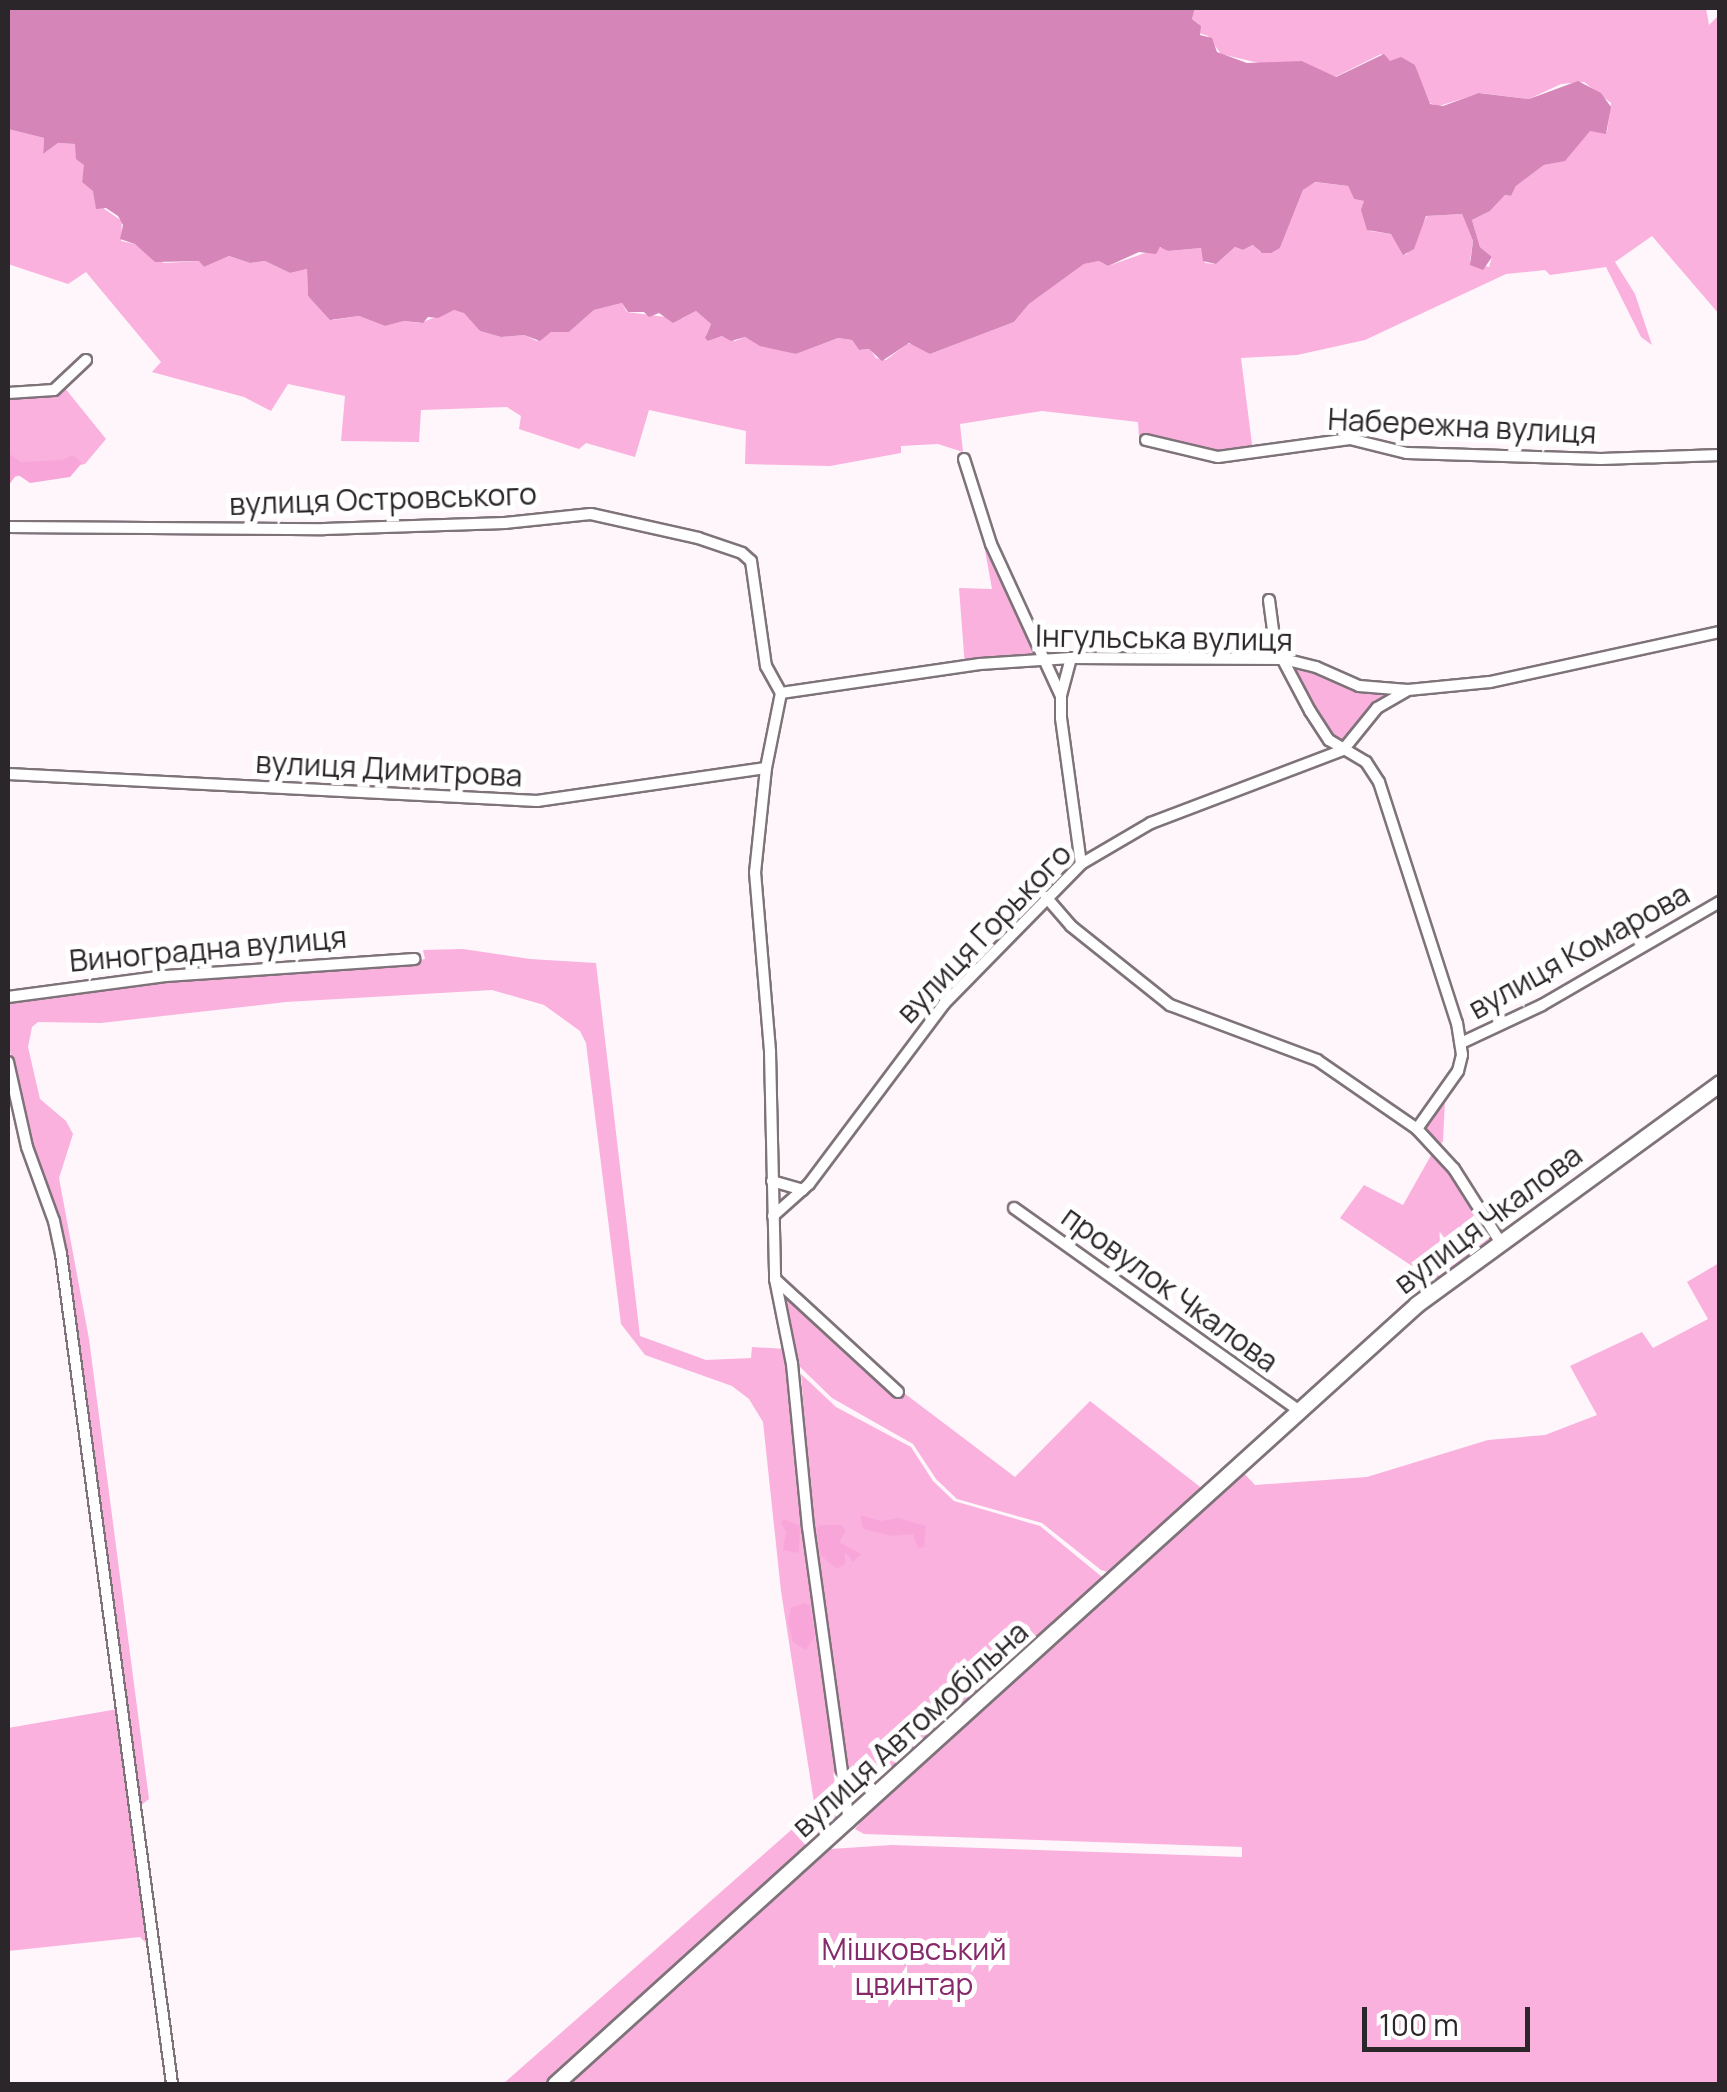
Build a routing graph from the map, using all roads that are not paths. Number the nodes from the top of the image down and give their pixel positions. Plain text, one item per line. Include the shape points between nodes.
1 (86, 360) dead end
2 (8, 393) edge
3 (1146, 440) dead end
4 (1720, 455) edge
5 (964, 459) dead end
6 (8, 527) edge
7 (1269, 600) dead end
8 (1720, 632) edge
9 (1071, 658) junction
10 (1284, 659) junction
11 (1042, 660) junction
12 (1408, 690) junction
13 (781, 693) junction
14 (1061, 696) junction
15 (1362, 725) junction
16 (1342, 750) junction
17 (1366, 762) junction
18 (766, 768) junction
19 (8, 774) edge
20 (1081, 864) junction
21 (1046, 897) junction
22 (1720, 902) edge
23 (414, 959) dead end
24 (8, 997) edge
25 (1461, 1042) junction
26 (8, 1062) edge
27 (1720, 1083) edge
28 (1417, 1129) junction
29 (772, 1180) junction
30 (803, 1190) junction
31 (1014, 1208) dead end
32 (773, 1216) junction
33 (1502, 1243) junction
34 (775, 1278) junction
35 (898, 1392) dead end
36 (1298, 1410) junction
37 (849, 1823) junction
38 (172, 2084) edge
39 (555, 2084) edge

1 - 2 street via 54,390
3 - 4 street, Набережна вулиця via 1218,456 1350,440 1407,454
5 - 11 street via 991,544
6 - 13 street, вулиця Островського via 324,528 591,514 698,538 751,561 766,666
7 - 10 street via 1270,625
8 - 12 street, Інгульська вулиця via 1490,682
9 - 10 street, Інгульська вулиця
9 - 11 street, Інгульська вулиця
9 - 14 street
10 - 12 street, Інгульська вулиця via 1359,686
10 - 16 street via 1310,712
11 - 13 street, Інгульська вулиця
11 - 14 street
12 - 15 street
13 - 18 street
14 - 20 street
15 - 16 street
15 - 17 street via 1357,743
16 - 17 street
16 - 20 street, вулиця Горького via 1151,823
17 - 25 street via 1408,866
18 - 19 street, вулиця Димитрова via 537,801
18 - 29 street via 755,872 770,1052
20 - 21 street, вулиця Горького
21 - 28 street via 1070,926 1170,1005 1317,1060
21 - 30 street, вулиця Горького via 913,1041
22 - 25 street, вулиця Комарова via 1542,1005
23 - 24 street, Виноградна вулиця via 166,976
25 - 28 street via 1458,1071
26 - 38 street via 61,1254
27 - 33 street, вулиця Чкалова
28 - 33 street via 1454,1169
29 - 30 street
29 - 32 street
30 - 32 street, вулиця Горького
31 - 36 street, провулок Чкалова
32 - 34 street
33 - 36 street, вулиця Чкалова via 1417,1304
34 - 35 street
34 - 37 street via 792,1364
36 - 37 street, вулиця Автомобільна
37 - 39 street, вулиця Автомобільна

